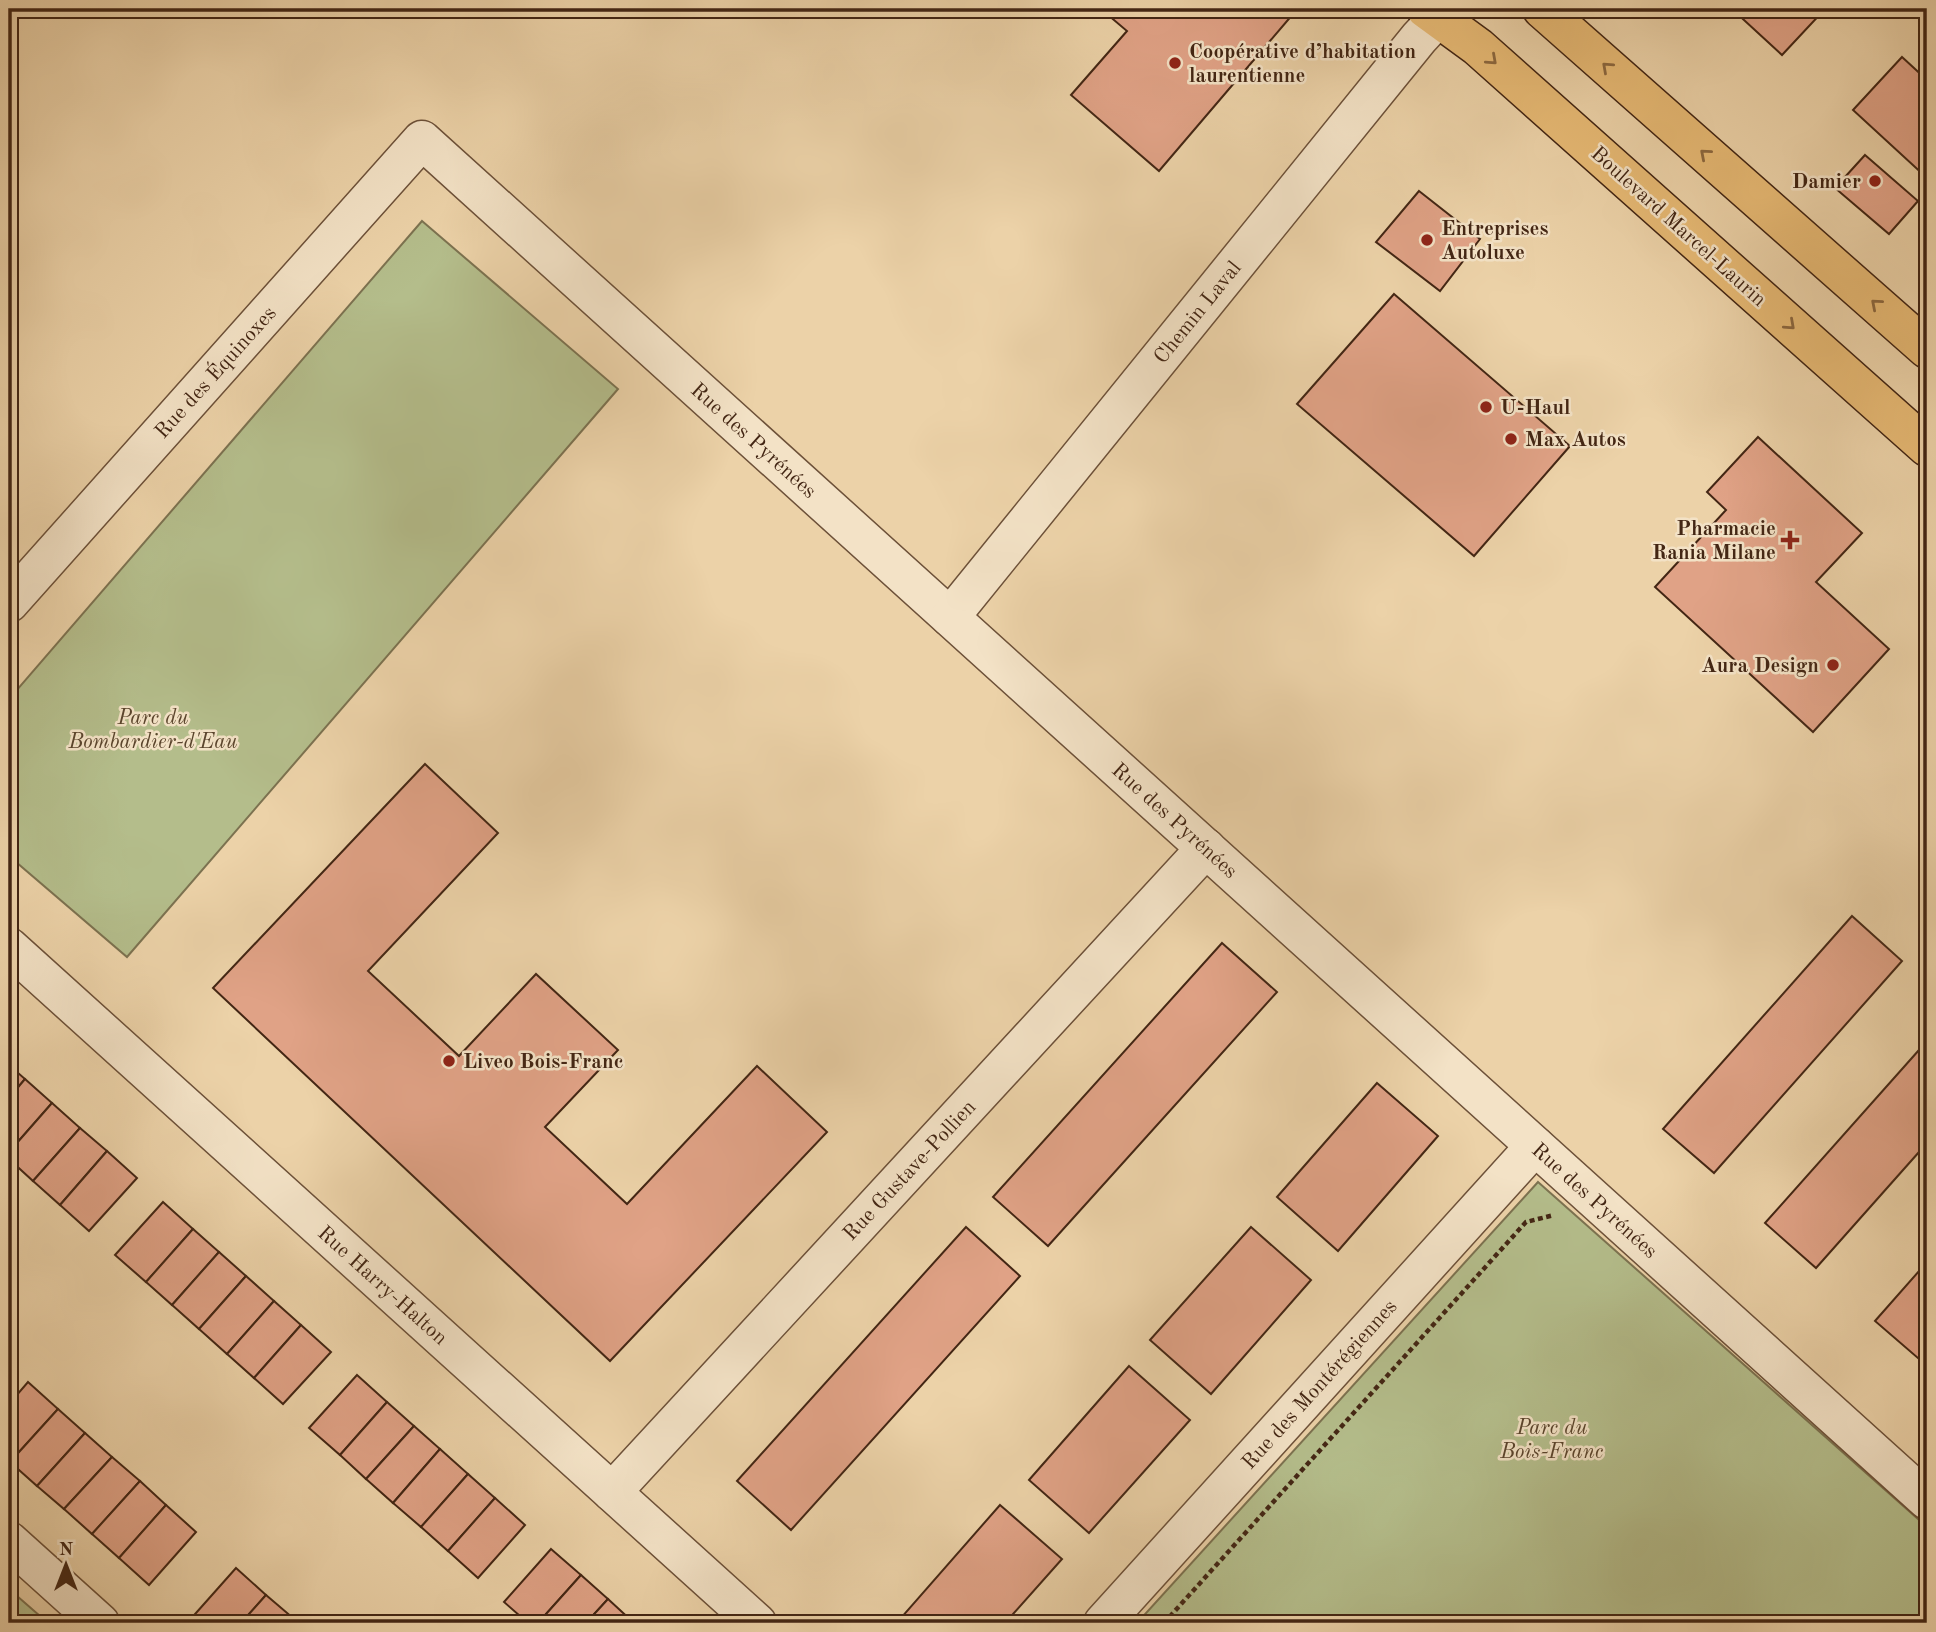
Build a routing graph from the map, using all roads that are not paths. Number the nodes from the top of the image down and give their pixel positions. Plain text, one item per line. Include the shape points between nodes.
1 (1542, 9) edge
2 (1437, 12) edge
3 (422, 140) joint
4 (1927, 349) edge
5 (1927, 447) edge
6 (9, 603) edge
7 (950, 617) junction
8 (1206, 848) junction
9 (9, 947) edge
10 (1535, 1146) junction
11 (612, 1492) junction
12 (1927, 1500) edge
13 (9, 1541) edge
14 (100, 1623) edge
15 (757, 1623) edge
16 (1103, 1623) edge

4 -> 1 main road
2 -> 5 main road, Boulevard Marcel-Laurin
2 - 7 street, Chemin Laval
3 - 6 street, Rue des Équinoxes
3 - 7 street, Rue des Pyrénées
7 - 8 street, Rue des Pyrénées
8 - 10 street, Rue des Pyrénées
8 - 11 street, Rue Gustave-Pollien
9 - 11 street, Rue Harry-Halton
10 - 12 street, Rue des Pyrénées
10 - 16 street, Rue des Montérégiennes
11 - 15 street, Rue Harry-Halton
13 - 14 street

